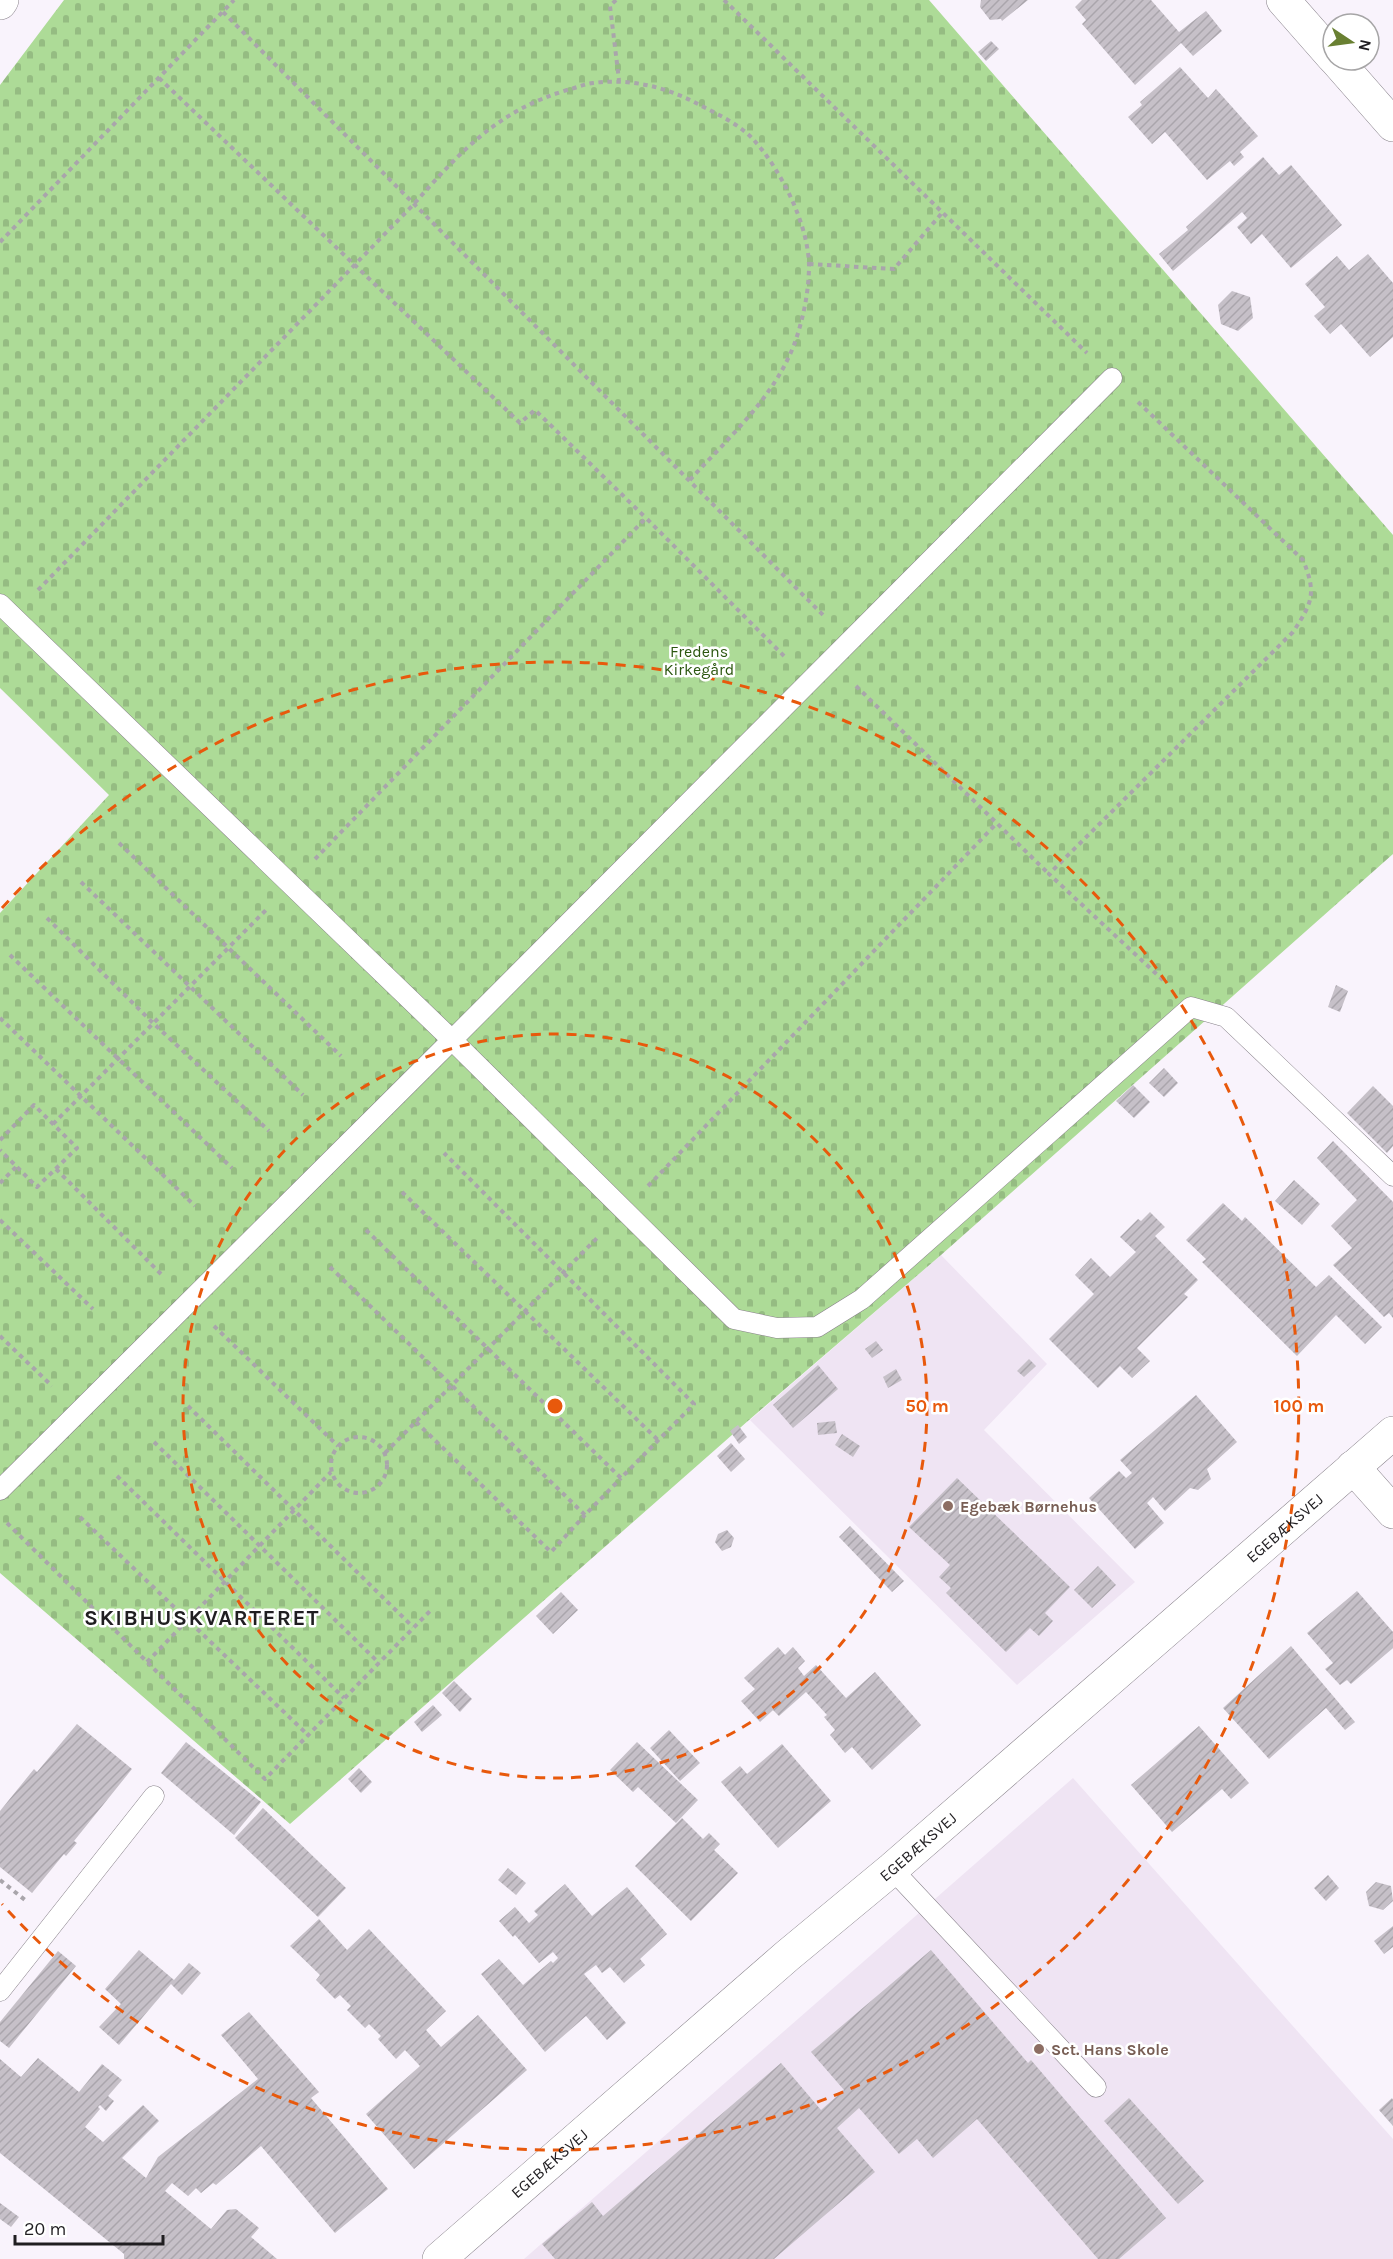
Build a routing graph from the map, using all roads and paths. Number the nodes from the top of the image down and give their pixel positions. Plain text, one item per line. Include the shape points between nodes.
1 (234, 0) edge
2 (616, 0) edge
3 (724, 0) edge
4 (1283, 0) edge
5 (223, 12) junction
6 (1321, 43) edge
7 (1346, 72) edge
8 (159, 78) junction
9 (619, 80) junction
10 (1393, 125) edge
11 (413, 205) junction
12 (942, 213) junction
13 (0, 242) edge
14 (809, 264) junction
15 (355, 265) junction
16 (1112, 378) junction
17 (689, 481) junction
18 (646, 518) junction
19 (6, 610) edge
20 (849, 641) junction
21 (830, 661) junction
22 (809, 681) junction
23 (997, 823) junction
24 (119, 843) dead end
25 (1049, 874) junction
26 (81, 882) dead end
27 (291, 885) junction
28 (47, 918) dead end
29 (227, 949) junction
30 (10, 955) dead end
31 (189, 986) junction
32 (1191, 1006) junction
33 (0, 1018) edge
34 (153, 1023) junction
35 (452, 1040) junction
36 (341, 1056) dead end
37 (118, 1060) junction
38 (303, 1095) dead end
39 (81, 1096) junction
40 (53, 1125) junction
41 (269, 1131) dead end
42 (0, 1140) edge
43 (0, 1150) edge
44 (444, 1153) dead end
45 (16, 1167) junction
46 (232, 1168) dead end
47 (1393, 1176) edge
48 (0, 1182) edge
49 (402, 1192) dead end
50 (195, 1206) dead end
51 (623, 1211) junction
52 (0, 1220) edge
53 (366, 1230) dead end
54 (330, 1267) dead end
55 (562, 1272) junction
56 (93, 1309) dead end
57 (524, 1311) junction
58 (0, 1335) edge
59 (488, 1349) junction
60 (452, 1385) junction
61 (188, 1406) dead end
62 (78, 1412) junction
63 (416, 1422) junction
64 (1393, 1433) edge
65 (658, 1440) junction
66 (154, 1442) dead end
67 (385, 1453) junction
68 (1353, 1467) junction
69 (331, 1472) junction
70 (117, 1476) dead end
71 (621, 1478) junction
72 (0, 1490) edge
73 (294, 1510) junction
74 (1393, 1512) edge
75 (585, 1515) junction
76 (0, 1516) edge
77 (80, 1516) dead end
78 (260, 1546) junction
79 (225, 1581) junction
80 (430, 1611) dead end
81 (187, 1621) junction
82 (413, 1627) junction
83 (147, 1662) junction
84 (379, 1663) junction
85 (344, 1698) junction
86 (308, 1735) junction
87 (154, 1796) dead end
88 (892, 1869) junction
89 (0, 1991) edge
90 (1096, 2087) dead end
91 (439, 2259) edge

1 - 5 path
2 - 9 path via 610,6
3 - 12 path
4 - 6 street
5 - 8 path
5 - 11 path
7 - 10 street
8 - 13 path
8 - 15 path
9 - 11 path via 553,94 511,113 446,168
9 - 14 path via 662,88 691,100 730,121 751,138 792,200
11 - 15 path
11 - 17 path
12 - 14 path via 894,269
12 - 16 path
14 - 17 path via 806,303 794,345 779,375 759,405
15 - 18 path via 520,423 535,410
15 - 19 path
16 - 20 lane
16 - 25 path via 1303,560 1312,594 1308,609 1293,632
17 - 20 path
18 - 22 path
18 - 27 path
19 - 27 lane
20 - 21 lane
21 - 22 lane
21 - 23 path
22 - 35 lane
23 - 25 path
23 - 51 path
24 - 29 path
25 - 32 path
26 - 31 path
27 - 29 path
27 - 35 lane
28 - 34 path
29 - 31 path
29 - 36 path
30 - 37 path
31 - 34 path
31 - 38 path
32 - 47 lane via 1226,1017
32 - 51 lane via 862,1299 817,1327 777,1328 734,1319
33 - 39 path
34 - 37 path
34 - 41 path
35 - 51 lane
35 - 62 lane
37 - 39 path
37 - 46 path
39 - 40 path
39 - 50 path
40 - 42 path via 34,1106
40 - 45 path via 77,1148 37,1187
43 - 45 path
44 - 55 path
45 - 48 path
49 - 57 path
51 - 55 path
52 - 56 path
53 - 59 path
54 - 60 path
55 - 57 path
55 - 65 path via 694,1404
57 - 59 path
57 - 65 path
58 - 62 path
59 - 60 path
59 - 71 path
60 - 63 path
60 - 75 path
61 - 73 path
62 - 72 lane
63 - 67 path
63 - 75 path via 551,1552
64 - 68 street, EGEBÆKSVEJ
65 - 71 path
66 - 78 path
67 - 69 path via 372,1440 354,1437 338,1446
67 - 69 path via 386,1472 382,1481 367,1492 350,1492 341,1487
68 - 74 street
68 - 88 street, EGEBÆKSVEJ
69 - 73 path
70 - 79 path
71 - 75 path
73 - 78 path
73 - 82 path
76 - 83 path
77 - 81 path
78 - 79 path
78 - 84 path
79 - 81 path
79 - 85 path
80 - 82 path
81 - 83 path
81 - 86 path
82 - 84 path
83 - 86 path via 265,1779
84 - 85 path
85 - 86 path
87 - 89 lane
88 - 90 lane
88 - 91 street, EGEBÆKSVEJ

